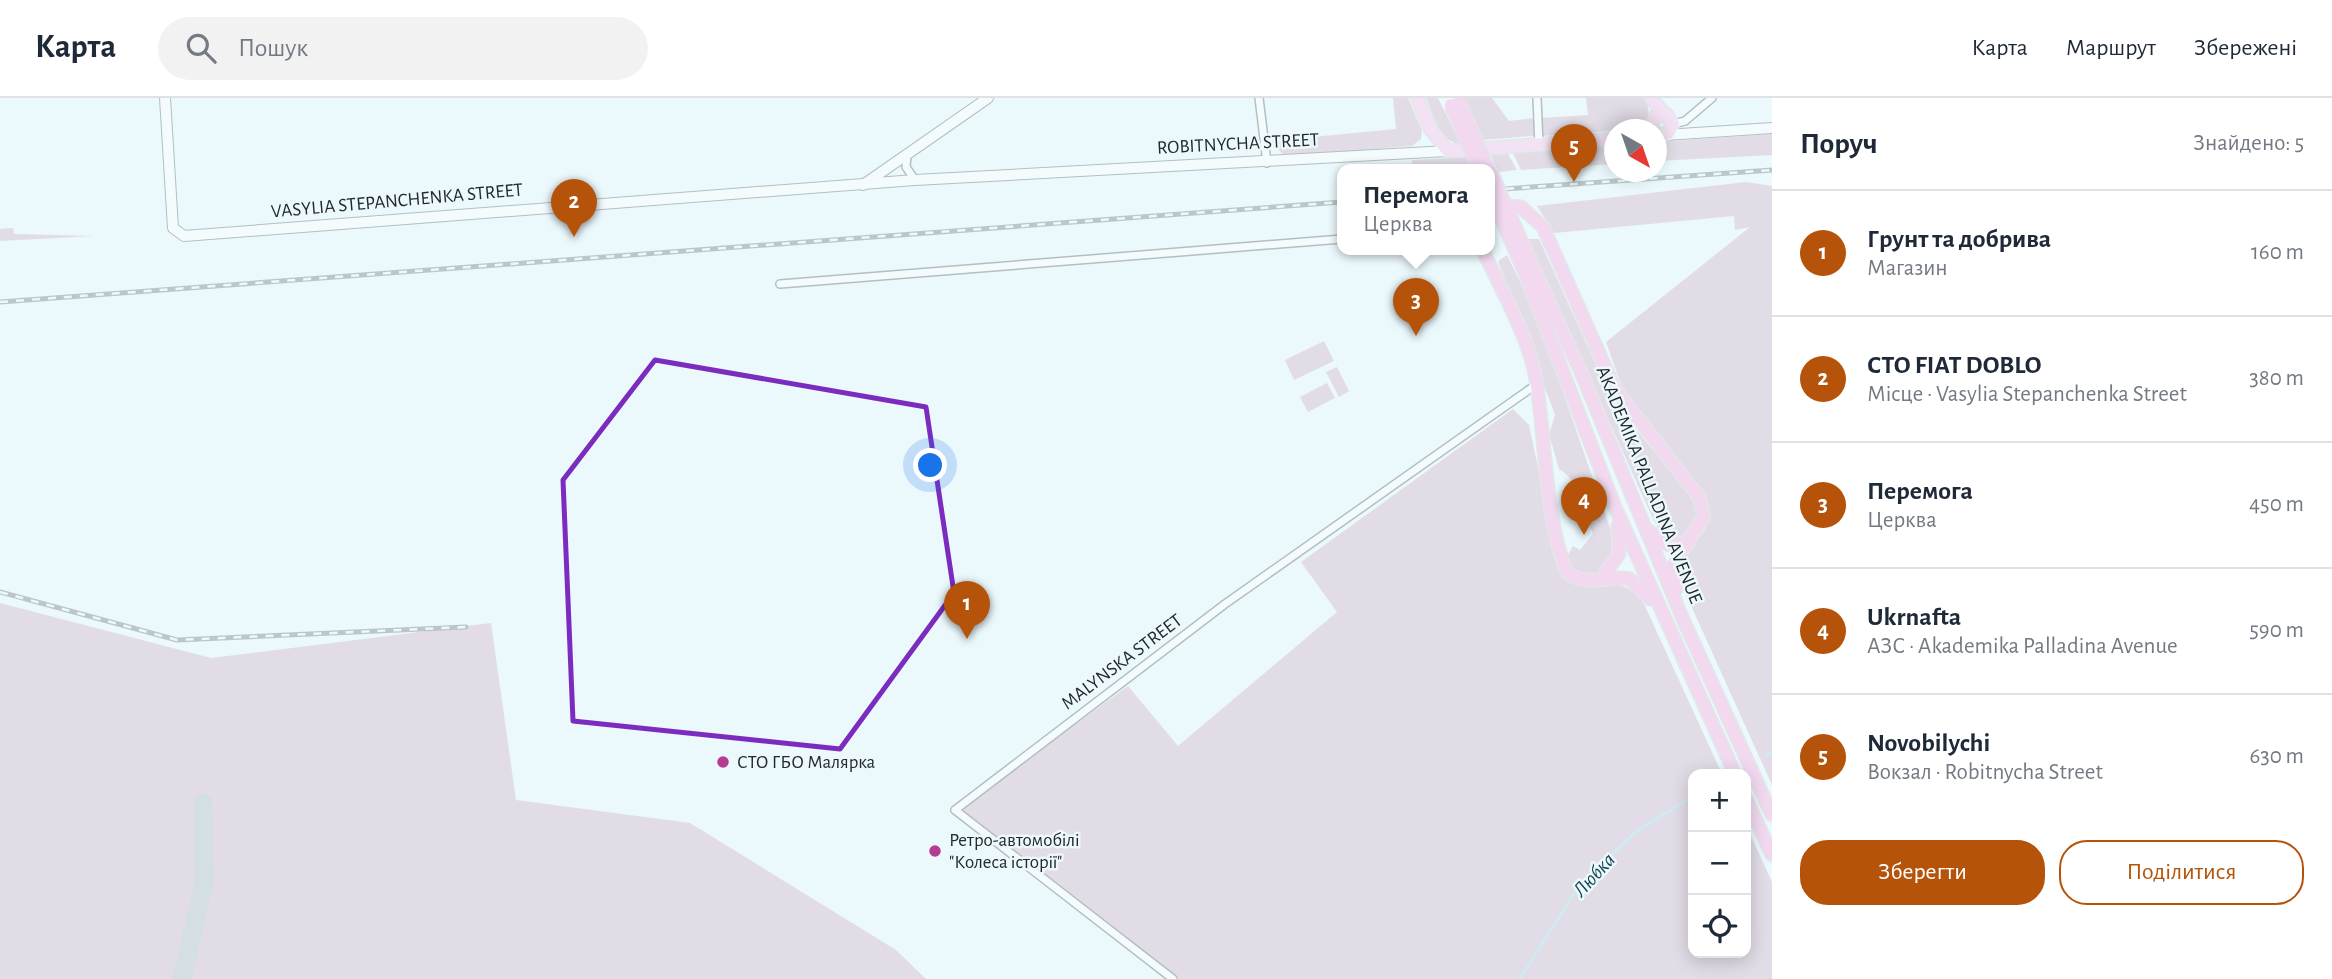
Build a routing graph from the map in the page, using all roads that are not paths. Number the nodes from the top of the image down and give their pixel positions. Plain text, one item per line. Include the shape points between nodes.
1 (165, 98) edge
2 (988, 98) edge
3 (1259, 98) edge
4 (1417, 98) edge
5 (1538, 98) edge
6 (1712, 98) edge
7 (1652, 99) edge
8 (1454, 101) edge
9 (1656, 119) edge
10 (1667, 126) edge
11 (1772, 128) edge
12 (1431, 130) junction
13 (1667, 130) edge
14 (1604, 140) edge
15 (1539, 145) junction
16 (1448, 151) junction
17 (1426, 152) junction
18 (907, 153) junction
19 (1267, 163) junction
20 (1477, 164) edge
21 (1486, 164) edge
22 (915, 180) junction
23 (863, 185) junction
24 (1495, 185) edge
25 (1495, 205) edge
26 (1495, 209) edge
27 (1337, 239) edge
28 (1485, 255) edge
29 (1528, 269) junction
30 (780, 284) dead end
31 (1537, 383) junction
32 (1615, 507) junction
33 (1642, 521) junction
34 (1688, 542) junction
35 (1602, 578) junction
36 (1660, 611) junction
37 (1682, 617) junction
38 (1733, 769) edge
39 (1751, 809) edge
40 (1772, 815) edge
41 (1772, 855) edge
42 (1173, 979) edge

1 - 23 street, VASYLIA STEPANCHENKA STREET via 173,228 184,236
2 - 18 street
3 - 19 street
4 - 12 main road
5 - 15 street
6 - 10 street via 1685,121
7 - 9 main road
8 - 20 highway, AKADEMIKA PALLADINA AVENUE, bridge
8 - 21 highway, AKADEMIKA PALLADINA AVENUE, bridge
11 - 13 street via 1691,134
12 - 16 main road
12 - 17 street
14 - 15 main road, ROBITNYCHA STREET
15 - 16 main road, ROBITNYCHA STREET
16 - 17 street, ROBITNYCHA STREET
17 - 19 street, ROBITNYCHA STREET
18 - 22 street via 906,167
18 - 23 street
19 - 22 street, ROBITNYCHA STREET
22 - 23 street, ROBITNYCHA STREET
24 - 29 highway, AKADEMIKA PALLADINA AVENUE, bridge
25 - 29 highway, AKADEMIKA PALLADINA AVENUE, bridge
26 - 34 highway via 1521,207 1543,227 1615,389 1699,498 1703,516
27 - 30 street
28 - 31 highway
29 - 32 highway, AKADEMIKA PALLADINA AVENUE
29 - 33 highway, AKADEMIKA PALLADINA AVENUE via 1582,374
31 - 35 highway via 1563,562 1567,572 1581,581
31 - 42 street, MALYNSKA STREET via 1225,604 955,810
32 - 35 highway via 1619,554
32 - 36 highway, AKADEMIKA PALLADINA AVENUE
33 - 34 highway via 1660,542
33 - 37 highway, AKADEMIKA PALLADINA AVENUE
34 - 37 highway via 1673,575
35 - 36 highway via 1630,579
36 - 38 highway, AKADEMIKA PALLADINA AVENUE
37 - 40 highway, AKADEMIKA PALLADINA AVENUE
39 - 41 highway

